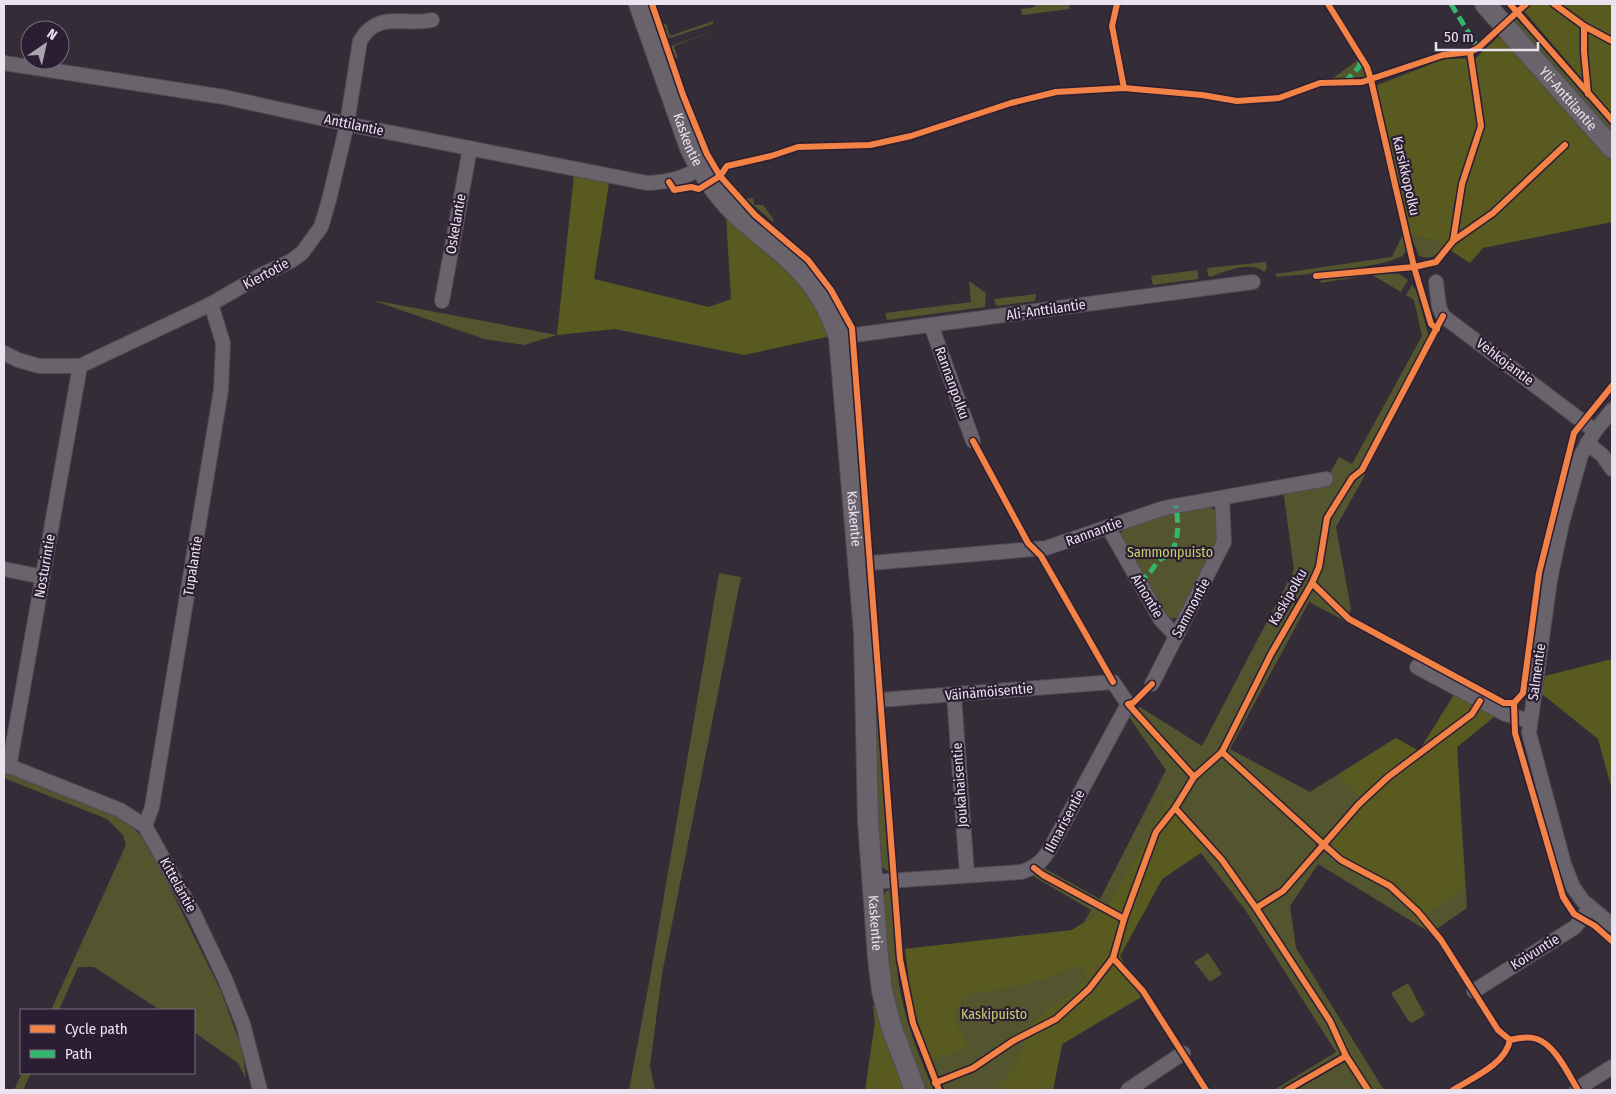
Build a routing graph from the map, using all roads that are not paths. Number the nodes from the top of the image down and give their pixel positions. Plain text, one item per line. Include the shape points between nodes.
1 (638, 4) edge
2 (1485, 4) edge
3 (432, 20) dead end
4 (4, 63) edge
5 (347, 124) junction
6 (470, 148) junction
7 (1612, 148) edge
8 (700, 168) junction
9 (1254, 282) dead end
10 (1436, 282) dead end
11 (442, 301) dead end
12 (211, 304) junction
13 (931, 325) junction
14 (839, 337) junction
15 (4, 353) edge
16 (80, 366) junction
17 (1612, 410) edge
18 (1595, 431) junction
19 (972, 441) dead end
20 (1587, 443) junction
21 (1612, 469) edge
22 (1326, 479) dead end
23 (1222, 498) junction
24 (1108, 527) junction
25 (859, 564) junction
26 (4, 569) edge
27 (43, 577) junction
28 (1176, 636) junction
29 (1417, 667) dead end
30 (1113, 682) joint
31 (1152, 684) dead end
32 (954, 695) junction
33 (866, 701) junction
34 (1530, 721) junction
35 (7, 766) edge
36 (146, 826) junction
37 (967, 875) junction
38 (872, 882) junction
39 (1590, 908) junction
40 (1612, 925) edge
41 (1474, 991) dead end
42 (1183, 1054) dead end
43 (1612, 1067) edge
44 (1577, 1089) edge
45 (260, 1090) edge
46 (915, 1090) edge
47 (1128, 1090) edge

1 - 8 street, Kaskentie
2 - 7 street, Yli-Anttilantie
3 - 5 street, Kiertotie via 420,23 389,21 376,23 367,29 360,41
4 - 5 street, Anttilantie via 215,96
5 - 6 street, Anttilantie
5 - 12 street, Kiertotie via 324,217 312,241 291,261
6 - 8 street, Anttilantie via 647,183 669,182
6 - 11 street, Oskelantie
8 - 14 street, Kaskentie via 726,202 812,283 829,311
9 - 13 street, Ali-Anttilantie
10 - 18 street, Vehkojantie via 1443,316
12 - 16 street, Kiertotie
12 - 36 street, Tupalantie via 223,344 221,390 152,807
13 - 14 street, Ali-Anttilantie
13 - 19 street, Rannanpolku
14 - 25 street, Kaskentie
15 - 16 street, Kiertotie via 39,366
16 - 27 street, Nosturintie
17 - 18 street, Salmentie
18 - 20 street, Salmentie
20 - 21 street
20 - 34 street, Salmentie via 1562,523 1550,580
22 - 23 street, Rannantie
23 - 24 street, Rannantie via 1144,513
23 - 28 street, Sammontie via 1224,542
24 - 25 street, Rannantie via 1046,548
24 - 28 street, Ainontie via 1161,620
25 - 33 street, Kaskentie
26 - 27 street
27 - 35 street, Nosturintie
28 - 31 street, Sammontie
29 - 34 street via 1505,714
30 - 32 street, Väinämöisentie
30 - 37 street, Ilmarisentie via 1128,704 1045,858 1034,868 1020,872
32 - 33 street, Väinämöisentie
32 - 37 street, Joukahaisentie
33 - 38 street, Kaskentie
34 - 39 street, Salmentie via 1530,743 1564,864 1573,887
35 - 36 street, Kitteläntie via 120,810
36 - 45 street, Kitteläntie via 225,979 243,1024
37 - 38 street, Ilmarisentie
38 - 46 street, Kaskentie via 882,991 891,1026
39 - 40 street, Salmentie
39 - 41 street, Koivuntie via 1575,927
42 - 47 street
43 - 44 street

